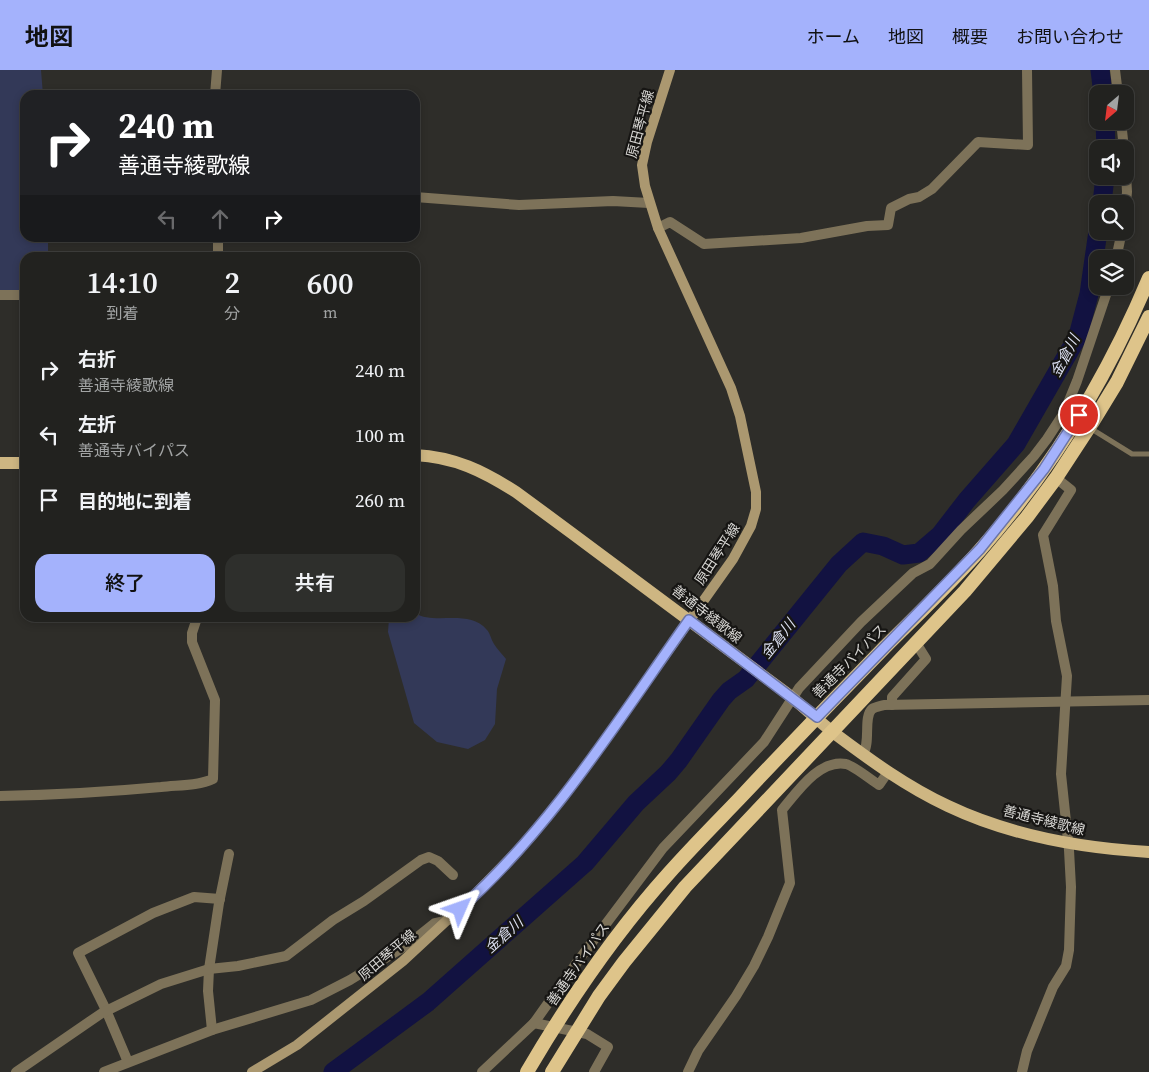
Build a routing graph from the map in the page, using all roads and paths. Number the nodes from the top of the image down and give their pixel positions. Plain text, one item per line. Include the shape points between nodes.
1 (217, 70) edge
2 (670, 70) edge
3 (1026, 70) edge
4 (1115, 70) edge
5 (1117, 85) edge
6 (215, 90) edge
7 (420, 197) edge
8 (649, 203) junction
9 (658, 228) junction
10 (1148, 281) edge
11 (20, 295) edge
12 (1106, 295) edge
13 (0, 296) edge
14 (1149, 317) edge
15 (1089, 428) junction
16 (1149, 454) edge
17 (420, 456) edge
18 (0, 463) edge
19 (20, 463) edge
20 (1056, 478) junction
21 (689, 620) junction
22 (196, 622) edge
23 (916, 644) junction
24 (789, 695) junction
25 (1149, 700) edge
26 (1064, 702) junction
27 (892, 705) junction
28 (817, 717) junction
29 (833, 732) junction
30 (863, 754) junction
31 (888, 772) junction
32 (0, 796) edge
33 (1068, 844) junction
34 (1149, 852) edge
35 (228, 854) dead end
36 (453, 875) dead end
37 (220, 899) junction
38 (448, 920) junction
39 (209, 969) junction
40 (106, 1010) junction
41 (534, 1024) junction
42 (554, 1027) junction
43 (212, 1030) junction
44 (576, 1032) junction
45 (128, 1062) junction
46 (16, 1072) edge
47 (104, 1072) edge
48 (252, 1072) edge
49 (482, 1072) edge
50 (527, 1072) edge
51 (552, 1072) edge
52 (594, 1072) edge
53 (688, 1072) edge
54 (1022, 1072) edge

1 - 6 street
2 - 8 main road, 原田琴平線 via 642,165
3 - 9 street via 1028,144 978,142 932,189 890,208 888,225 801,238 704,244 670,222
4 - 5 street
7 - 8 street via 520,205 614,201
8 - 9 main road, 原田琴平線
9 - 21 main road, 原田琴平線 via 732,388 756,492 756,508 745,538
10 - 28 highway, 善通寺バイパス via 1108,365 1044,469 980,549
11 - 13 street
12 - 24 street via 1064,413 1034,456 930,564 913,573
14 - 15 highway via 1117,382
15 - 16 lane via 1132,454
15 - 20 highway
17 - 21 main road, 善通寺綾歌線 via 461,462 490,476
18 - 19 main road
20 - 23 highway via 992,561
20 - 26 street via 1071,490 1043,535 1067,676
21 - 24 main road, 善通寺綾歌線
21 - 38 main road, 原田琴平線 via 585,768 530,838
22 - 32 street via 192,642 215,700 213,778 195,784
23 - 27 street via 926,658 892,697
23 - 29 highway
24 - 28 main road, 善通寺綾歌線
24 - 41 street via 764,742 664,848
25 - 26 street
26 - 27 street
26 - 33 street via 1062,774
27 - 30 street via 872,710 868,716
28 - 29 main road, 善通寺綾歌線
28 - 42 highway, 善通寺バイパス via 640,906
29 - 30 main road, 善通寺綾歌線
29 - 44 highway via 685,887 624,962
30 - 31 main road, 善通寺綾歌線
31 - 33 main road, 善通寺綾歌線 via 948,807
31 - 53 street via 879,785 847,764 828,764 803,785 782,810 790,883 754,966 698,1051
33 - 34 main road, 善通寺綾歌線
33 - 54 street via 1071,887 1066,966 1053,987
35 - 37 street
36 - 39 street via 429,857 421,860 286,956
37 - 39 street
37 - 40 street via 194,897 153,913 78,952
38 - 43 street via 435,923 410,944 311,1000
38 - 48 main road, 原田琴平線 via 403,961 297,1045
39 - 40 street via 161,984
39 - 43 street
40 - 45 street
40 - 46 street
41 - 42 street
41 - 49 street
42 - 44 street
42 - 50 highway, 善通寺バイパス
43 - 45 street
44 - 51 highway
44 - 52 street via 587,1034 608,1047
45 - 47 street

